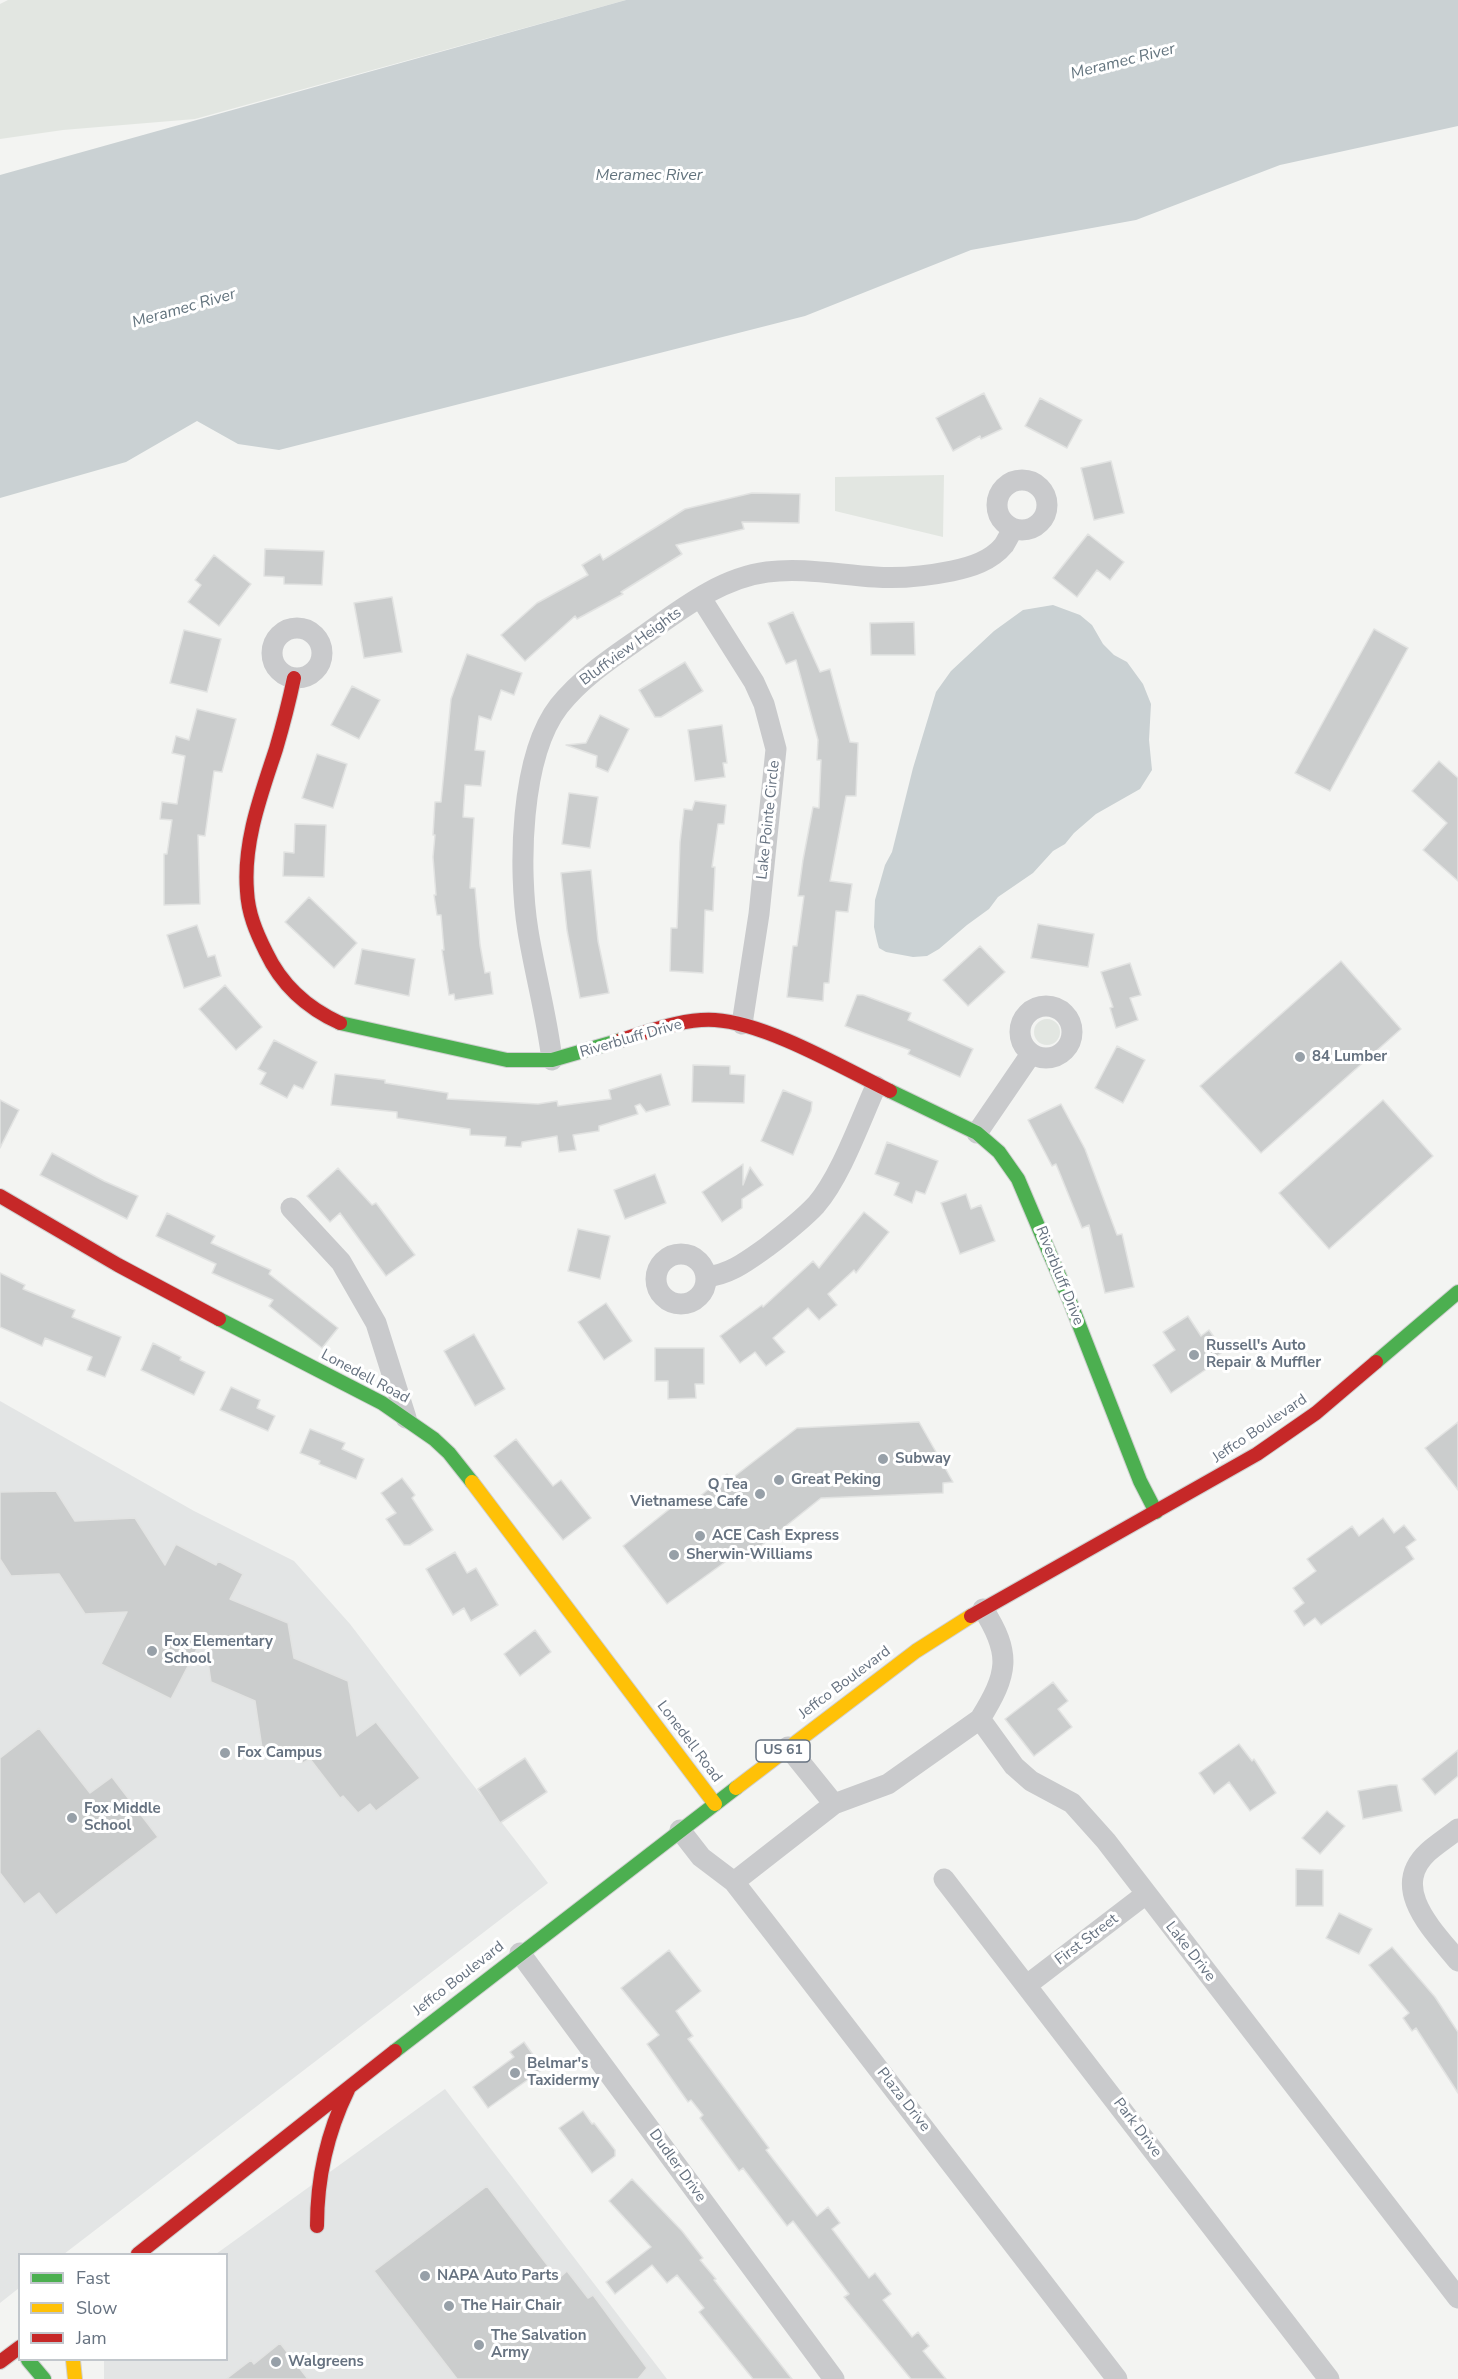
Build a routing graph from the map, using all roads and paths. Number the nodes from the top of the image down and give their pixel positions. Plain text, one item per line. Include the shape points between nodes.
1 (1012, 529) dead end
2 (701, 597) junction
3 (294, 678) dead end
4 (742, 1024) junction
5 (1031, 1054) dead end
6 (552, 1060) junction
7 (876, 1086) junction
8 (977, 1133) junction
9 (0, 1196) edge
10 (291, 1208) dead end
11 (706, 1277) dead end
12 (1458, 1292) edge
13 (406, 1418) junction
14 (1156, 1512) junction
15 (982, 1609) junction
16 (980, 1719) junction
17 (788, 1747) junction
18 (715, 1804) junction
19 (834, 1804) junction
20 (1458, 1829) edge
21 (680, 1830) junction
22 (944, 1879) dead end
23 (734, 1882) junction
24 (1146, 1894) junction
25 (520, 1953) junction
26 (1458, 1961) edge
27 (1028, 1985) junction
28 (352, 2084) junction
29 (317, 2226) dead end
30 (139, 2253) edge
31 (1458, 2298) edge
32 (18, 2349) edge
33 (29, 2361) edge
34 (73, 2361) edge
35 (0, 2362) edge
36 (44, 2379) edge
37 (75, 2379) edge
38 (834, 2379) edge
39 (1117, 2379) edge
40 (1329, 2379) edge

1 - 2 street, Bluffview Heights via 1004,545 989,558 961,569 898,578 765,572 722,585
2 - 4 street, Lake Pointe Circle via 754,682 776,748 760,903
2 - 6 street, Bluffview Heights via 577,685 558,707 536,753 525,829 524,887 528,931
3 - 6 street, Riverbluff Drive via 285,724 246,854 248,909 255,933 279,976 305,1003 343,1024 507,1060
4 - 6 street, Riverbluff Drive via 715,1020 682,1024
4 - 7 street, Riverbluff Drive via 793,1044
5 - 8 street
7 - 8 street, Riverbluff Drive
7 - 11 street via 818,1203 740,1266
8 - 14 street, Riverbluff Drive via 999,1152 1018,1179 1135,1470
9 - 13 street, Lonedell Road via 118,1265
10 - 13 street via 341,1262 376,1323
12 - 14 street, Jeffco Boulevard / US 61 via 1287,1434
13 - 18 street, Lonedell Road via 441,1446 474,1484
14 - 15 street, Jeffco Boulevard / US 61
15 - 16 street via 1000,1638 1003,1654 999,1684
15 - 17 street, Jeffco Boulevard / US 61 via 916,1651
16 - 19 street via 888,1784
16 - 24 street, Lake Drive via 1014,1766 1031,1781 1071,1803
17 - 18 street, Jeffco Boulevard / US 61
17 - 19 street
18 - 21 street, Jeffco Boulevard / US 61
19 - 23 street
20 - 26 street via 1422,1859 1414,1876 1413,1894 1419,1911
21 - 23 street, Plaza Drive via 701,1857
21 - 25 street, Jeffco Boulevard / US 61
22 - 27 street, Park Drive
23 - 39 street, Plaza Drive
24 - 27 street, First Street
24 - 31 street, Lake Drive
25 - 28 street, Jeffco Boulevard / US 61
25 - 38 street, Dudler Drive
27 - 40 street, Park Drive
28 - 29 street via 330,2130 317,2194
28 - 30 street, Jeffco Boulevard / US 61
32 - 35 street
33 - 36 street
34 - 37 street

